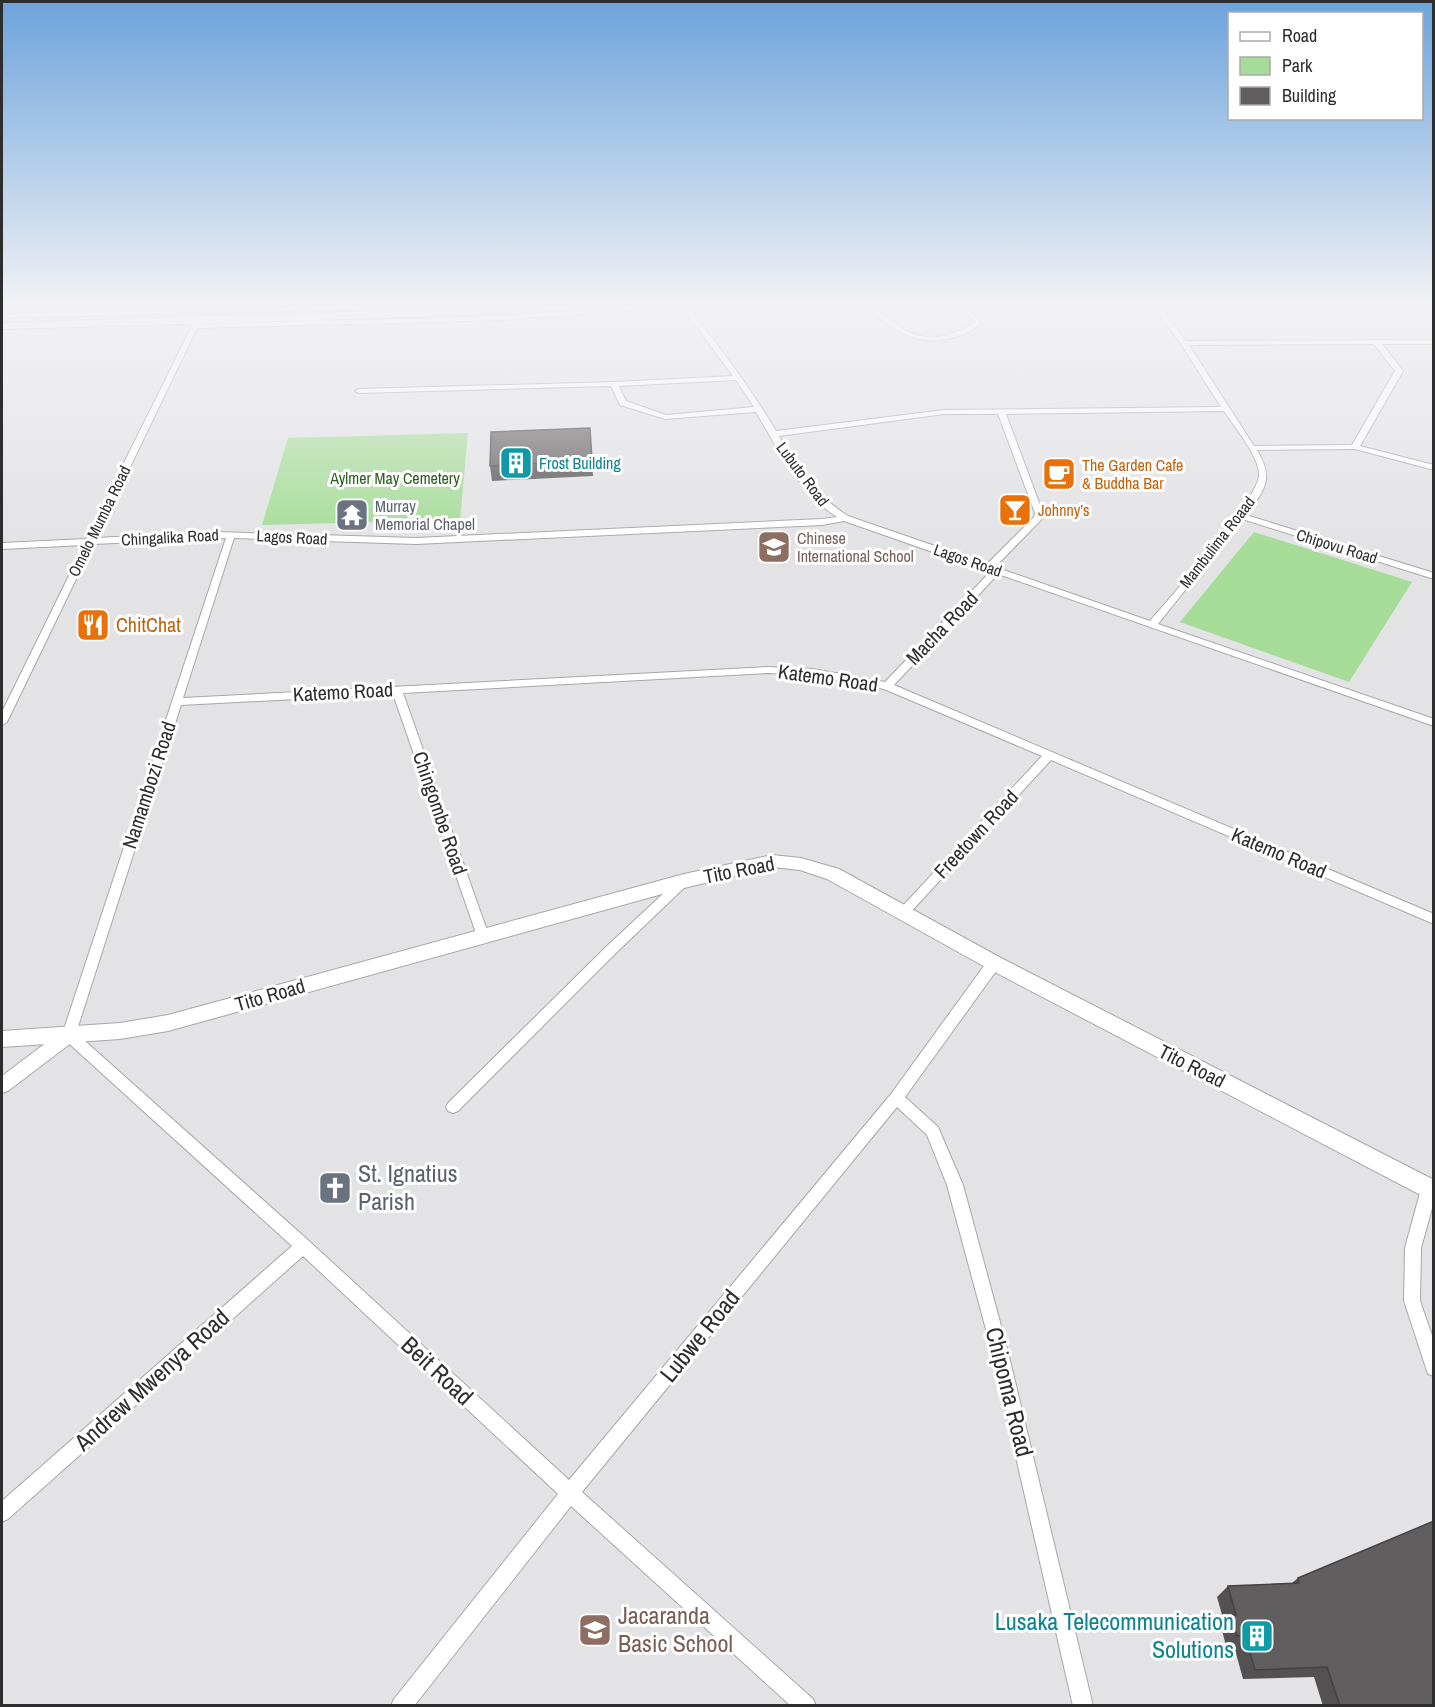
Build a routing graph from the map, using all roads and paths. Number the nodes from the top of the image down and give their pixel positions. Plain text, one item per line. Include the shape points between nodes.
1 (166, 386) edge
2 (543, 386) edge
3 (615, 386) edge
4 (743, 386) edge
5 (1210, 386) edge
6 (1391, 386) edge
7 (359, 390) dead end
8 (759, 409) junction
9 (1225, 410) junction
10 (1001, 411) junction
11 (774, 434) junction
12 (1355, 447) junction
13 (1252, 448) junction
14 (1434, 468) edge
15 (1240, 516) junction
16 (845, 518) junction
17 (231, 534) junction
18 (90, 541) junction
19 (2, 546) edge
20 (994, 569) junction
21 (1434, 576) edge
22 (1153, 624) junction
23 (887, 686) junction
24 (398, 690) junction
25 (176, 702) junction
26 (2, 722) edge
27 (1434, 723) edge
28 (1050, 754) junction
29 (684, 881) junction
30 (903, 913) junction
31 (1434, 919) edge
32 (483, 936) junction
33 (994, 963) junction
34 (69, 1035) junction
35 (2, 1039) edge
36 (2, 1086) edge
37 (896, 1098) junction
38 (453, 1107) dead end
39 (1431, 1191) edge
40 (303, 1246) junction
41 (1434, 1368) edge
42 (570, 1493) junction
43 (2, 1513) edge
44 (401, 1706) edge
45 (806, 1706) edge
46 (1083, 1706) edge

1 - 18 street, Omelo Mumba Road
2 - 7 street
3 - 8 street via 623,403 662,417
4 - 8 street, Lubuto Road
5 - 9 street, Mambulima Roaad
6 - 12 street
8 - 11 street, Lubuto Road
9 - 10 street
9 - 13 street, Mambulima Roaad
10 - 11 street via 944,412
10 - 20 street, Macha Road via 1039,513
11 - 16 street, Lubuto Road via 819,499
12 - 13 street
12 - 14 street
13 - 15 street, Mambulima Roaad via 1262,467 1263,481
15 - 21 street, Chipovu Road
15 - 22 street, Mambulima Roaad
16 - 17 street, Lagos Road via 416,541
16 - 20 street, Lagos Road
17 - 18 street, Chingalika Road
17 - 25 street, Namambozi Road
18 - 19 street, Chingalika Road
18 - 26 street, Omelo Mumba Road
20 - 22 street, Lagos Road
20 - 23 street, Macha Road
22 - 27 street, Lagos Road
23 - 24 street, Katemo Road via 788,670
23 - 28 street, Katemo Road
24 - 25 street, Katemo Road
24 - 32 street, Chingombe Road
25 - 34 street, Namambozi Road
28 - 30 street, Freetown Road
28 - 31 street, Katemo Road
29 - 30 main road, Tito Road via 757,863 788,861 833,874
29 - 32 main road, Tito Road
29 - 38 street
30 - 33 main road, Tito Road
32 - 34 main road, Tito Road via 168,1023
33 - 37 street, Lubwe Road
33 - 39 main road, Tito Road
34 - 35 main road, Tito Road
34 - 36 street
34 - 40 street, Beit Road
37 - 42 street, Lubwe Road
37 - 46 street, Chipoma Road via 933,1131 956,1185 999,1348
39 - 41 street via 1413,1248 1412,1301
40 - 42 street, Beit Road
40 - 43 street, Andrew Mwenya Road
42 - 44 street, Lubwe Road
42 - 45 street, Beit Road

